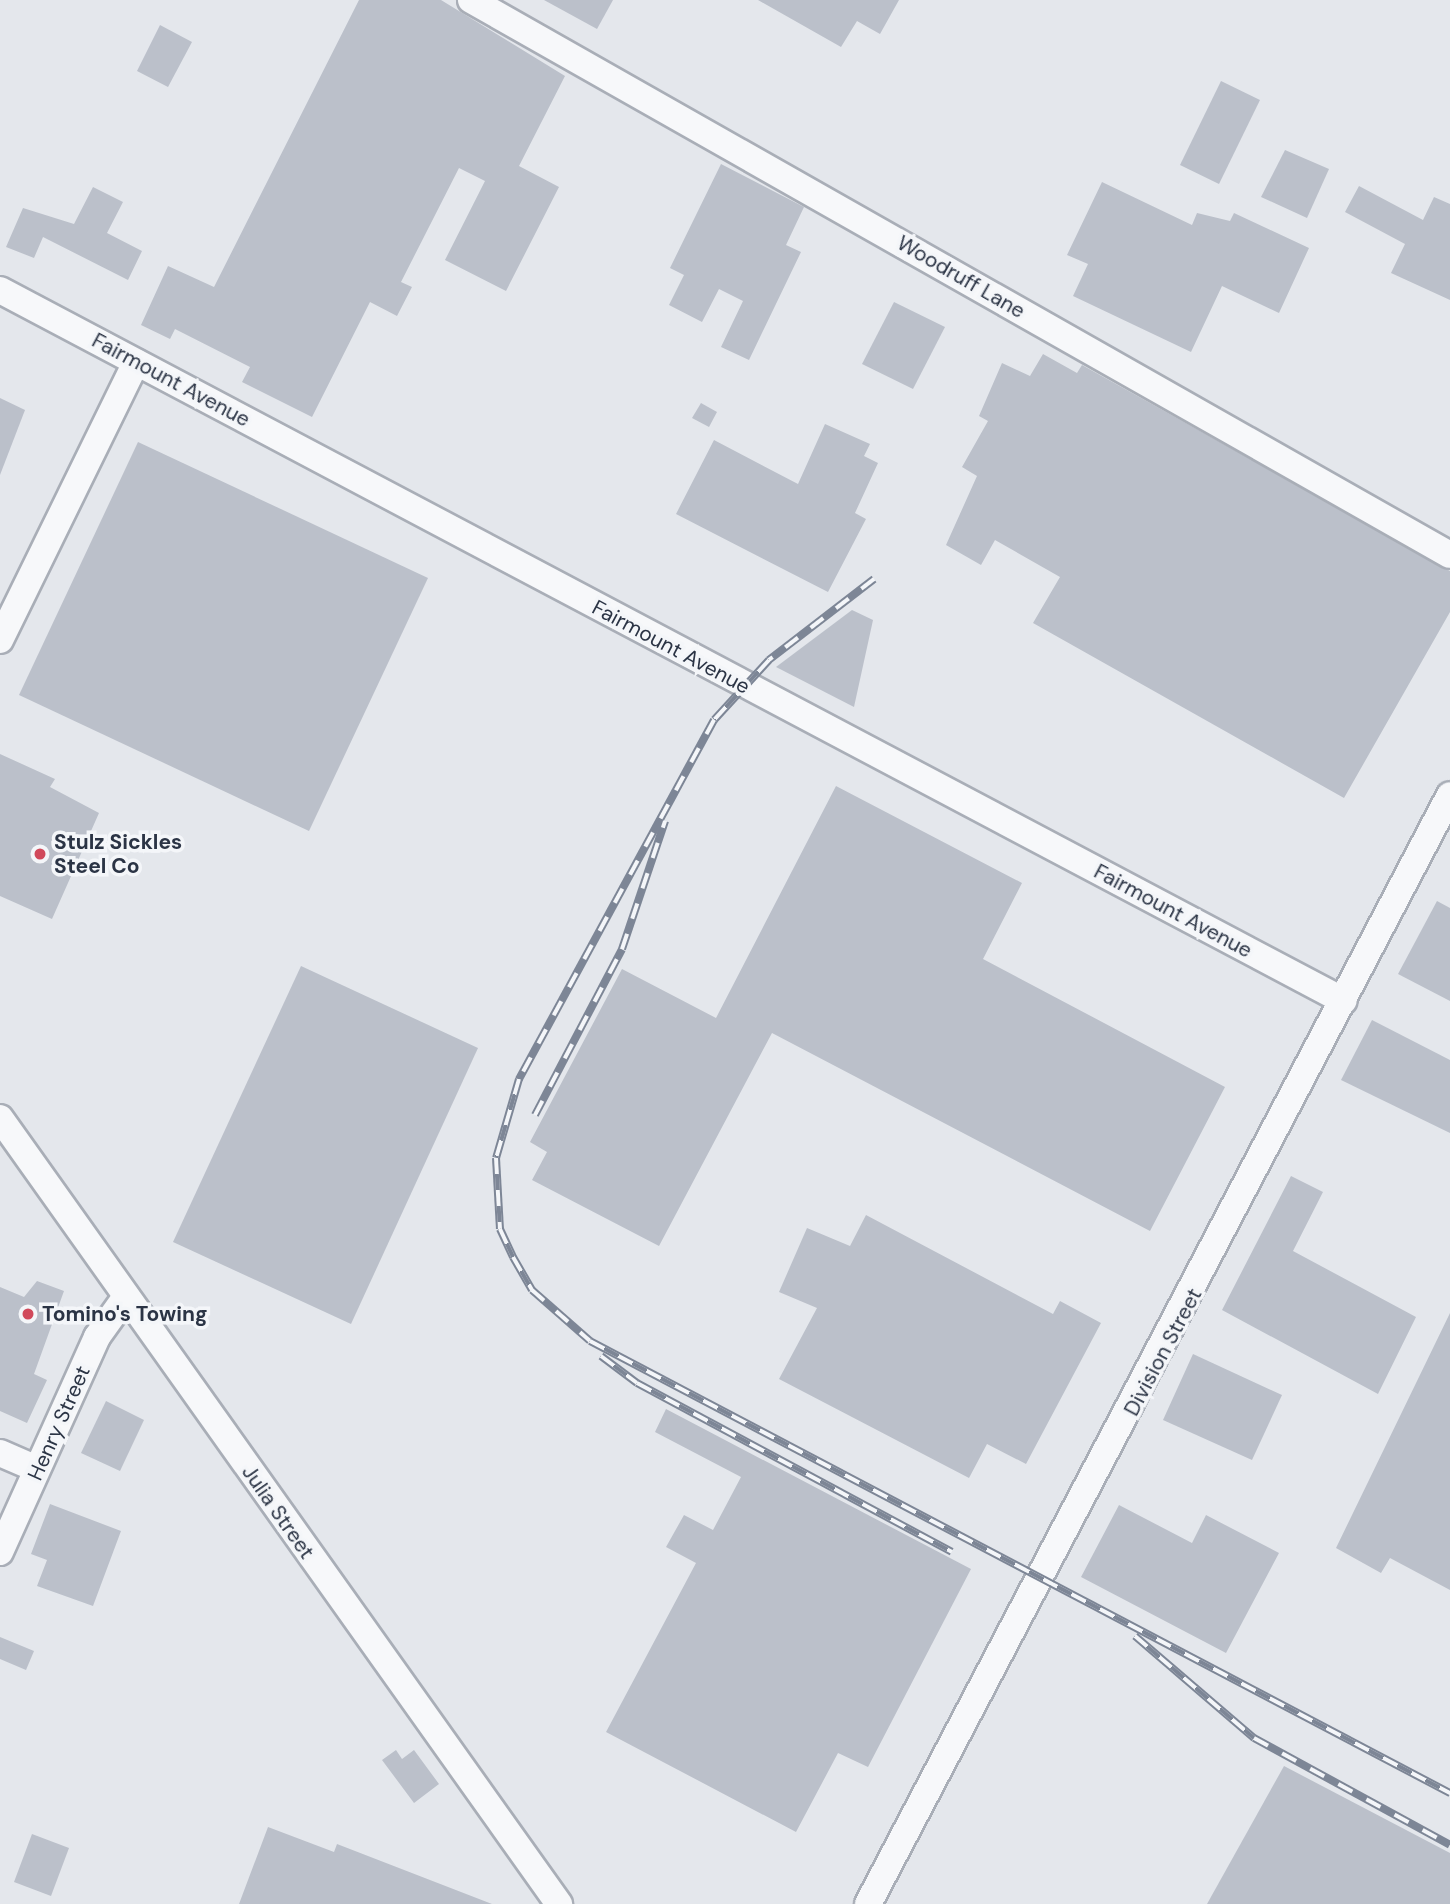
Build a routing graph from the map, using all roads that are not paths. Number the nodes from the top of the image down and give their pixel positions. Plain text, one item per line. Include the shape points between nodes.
1 (471, 0) edge
2 (0, 290) edge
3 (136, 362) junction
4 (1450, 555) edge
5 (0, 640) edge
6 (1450, 795) edge
7 (1344, 1001) junction
8 (0, 1118) edge
9 (125, 1298) junction
10 (0, 1453) edge
11 (37, 1469) junction
12 (0, 1552) edge
13 (559, 1904) edge
14 (868, 1904) edge

1 - 4 street, Woodruff Lane
2 - 3 street, Fairmount Avenue
3 - 5 street
3 - 7 street, Fairmount Avenue
6 - 7 street, Division Street
7 - 14 street, Division Street
8 - 9 street, Julia Street
9 - 11 street, Henry Street via 97,1337
9 - 13 street, Julia Street
10 - 11 street
11 - 12 street, Henry Street

